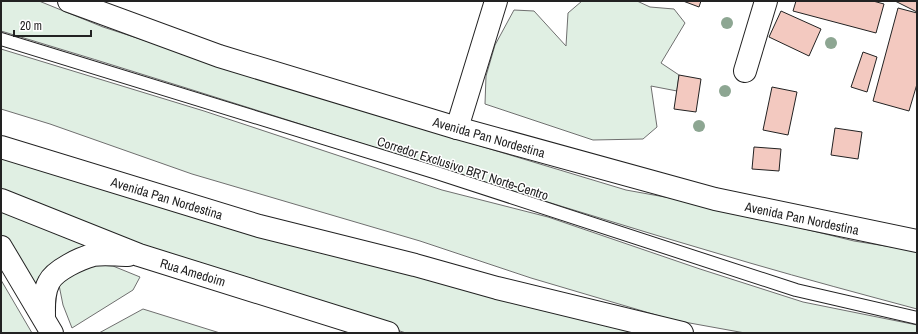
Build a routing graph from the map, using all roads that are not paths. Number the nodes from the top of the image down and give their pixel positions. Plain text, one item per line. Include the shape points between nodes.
1 (69, 1) edge
2 (496, 1) edge
3 (766, 1) edge
4 (1, 40) edge
5 (745, 71) dead end
6 (457, 128) junction
7 (1, 147) edge
8 (1, 200) edge
9 (917, 241) edge
10 (1, 247) edge
11 (139, 255) junction
12 (917, 318) edge
13 (48, 326) edge
14 (388, 333) edge
15 (682, 333) edge

1 - 6 main road, Avenida Pan Nordestina via 219,56
2 - 6 main road
3 - 5 main road
4 - 12 lane, Corredor Exclusivo BRT Norte-Centro via 437,174 796,290
6 - 9 main road, Avenida Pan Nordestina via 715,200
7 - 15 main road, Avenida Pan Nordestina via 259,226
8 - 11 main road, Rua Amedoim
10 - 13 main road
11 - 13 main road via 93,255 61,270 49,281 44,295
11 - 14 main road, Rua Amedoim

